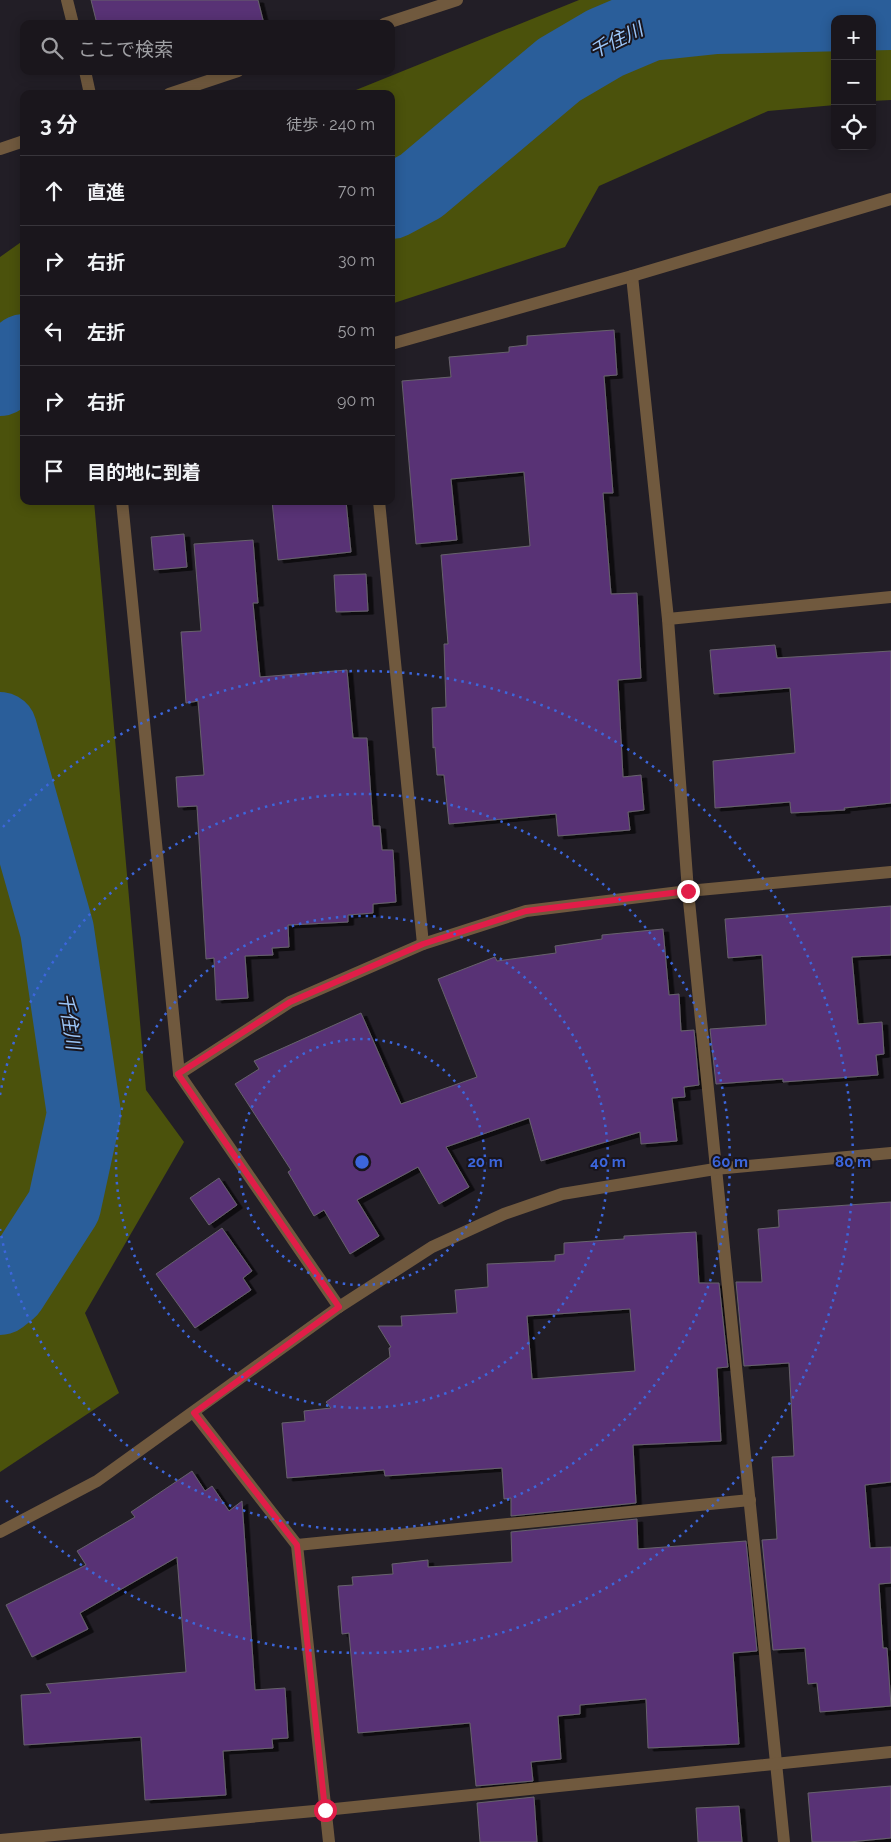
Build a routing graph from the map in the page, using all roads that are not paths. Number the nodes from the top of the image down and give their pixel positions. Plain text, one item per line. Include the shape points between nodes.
1 (67, 0) edge
2 (457, 0) edge
3 (72, 20) edge
4 (395, 20) edge
5 (86, 75) edge
6 (226, 75) edge
7 (89, 90) edge
8 (181, 90) edge
9 (20, 142) edge
10 (0, 149) edge
11 (891, 199) edge
12 (632, 276) junction
13 (395, 343) edge
14 (122, 505) edge
15 (379, 505) edge
16 (891, 597) edge
17 (668, 619) junction
18 (891, 872) edge
19 (688, 891) junction
20 (423, 944) junction
21 (178, 1074) junction
22 (891, 1153) edge
23 (715, 1169) junction
24 (339, 1307) junction
25 (194, 1413) junction
26 (750, 1500) junction
27 (0, 1532) edge
28 (297, 1545) junction
29 (891, 1752) edge
30 (777, 1764) junction
31 (325, 1810) junction
32 (0, 1840) edge
33 (328, 1842) edge
34 (784, 1842) edge

1 - 3 street
2 - 4 street
5 - 7 street
6 - 8 street
9 - 10 street
11 - 12 street
12 - 13 street
12 - 17 street
14 - 21 street
15 - 20 street
16 - 17 street
17 - 19 street
18 - 19 street
19 - 20 street via 526,911
19 - 23 street
20 - 21 street via 290,1002
21 - 24 street
22 - 23 street
23 - 24 street via 562,1194 504,1214 432,1247
23 - 26 street
24 - 25 street
25 - 27 street via 97,1481
25 - 28 street
26 - 28 street
26 - 30 street
28 - 31 street
29 - 30 street
30 - 31 street
30 - 34 street
31 - 32 street
31 - 33 street

